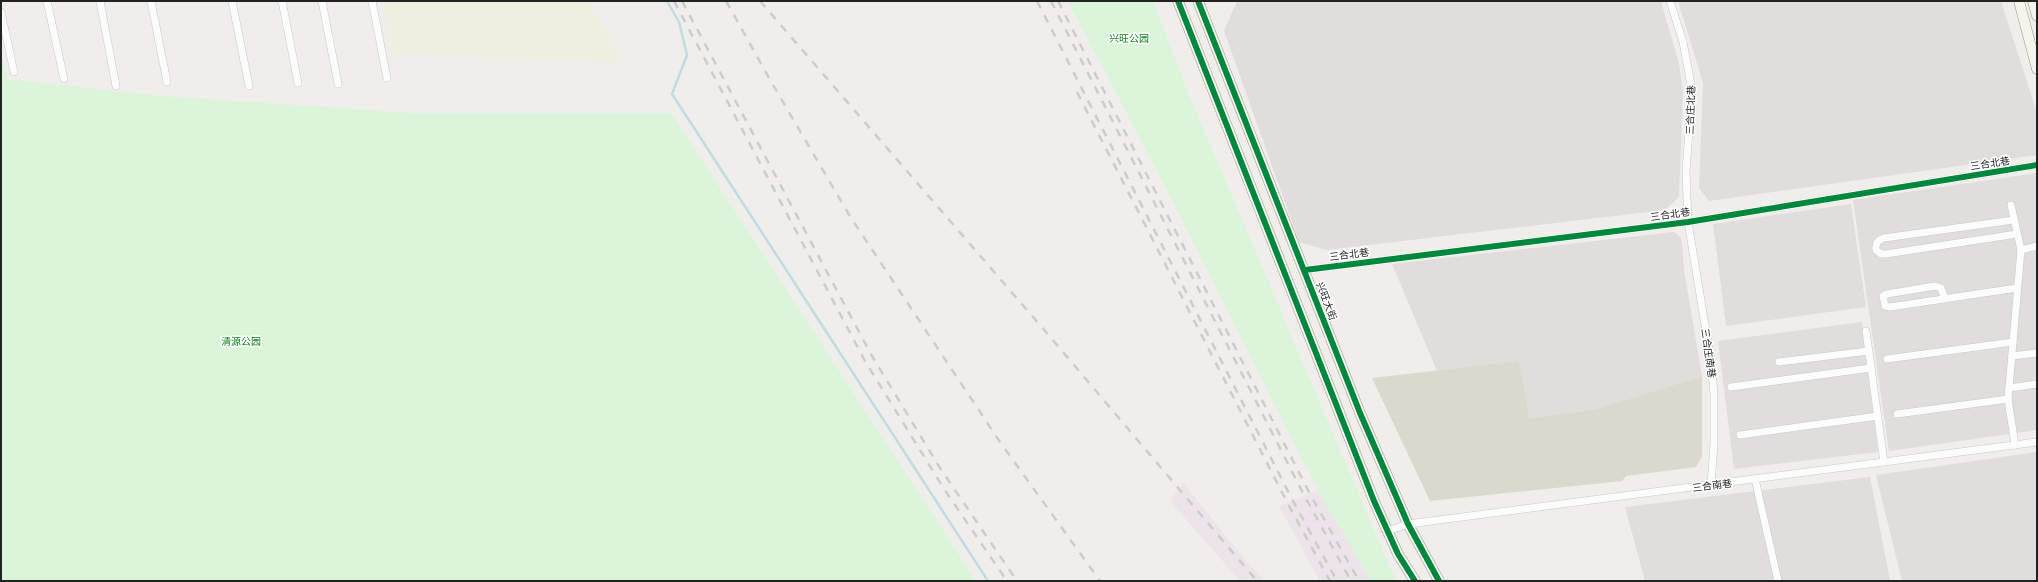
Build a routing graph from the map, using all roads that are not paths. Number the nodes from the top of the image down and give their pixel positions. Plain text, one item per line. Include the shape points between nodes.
1 (47, 1) edge
2 (100, 1) edge
3 (151, 1) edge
4 (232, 1) edge
5 (282, 1) edge
6 (322, 1) edge
7 (372, 1) edge
8 (1670, 1) edge
9 (2019, 1) edge
10 (2033, 1) edge
11 (1200, 2) edge
12 (1179, 4) edge
13 (1, 12) edge
14 (2037, 16) edge
15 (2037, 69) edge
16 (14, 72) dead end
17 (387, 78) dead end
18 (64, 80) dead end
19 (167, 82) dead end
20 (298, 83) dead end
21 (338, 84) dead end
22 (116, 86) dead end
23 (249, 86) dead end
24 (2037, 165) edge
25 (2011, 205) dead end
26 (2014, 220) junction
27 (1688, 222) junction
28 (2017, 234) junction
29 (2037, 246) edge
30 (2021, 250) junction
31 (1305, 270) junction
32 (2017, 288) junction
33 (1945, 299) junction
34 (1866, 331) dead end
35 (2013, 342) junction
36 (1869, 351) junction
37 (2037, 353) edge
38 (2012, 356) junction
39 (1887, 359) dead end
40 (1779, 362) dead end
41 (1871, 368) junction
42 (2037, 384) edge
43 (1731, 387) dead end
44 (2009, 388) junction
45 (2008, 399) junction
46 (1896, 414) dead end
47 (1878, 416) junction
48 (1740, 435) dead end
49 (2037, 442) edge
50 (2015, 445) junction
51 (1884, 462) junction
52 (1755, 479) junction
53 (1711, 485) junction
54 (1408, 524) junction
55 (1388, 531) junction
56 (1415, 581) edge
57 (1440, 581) edge
58 (1778, 581) edge

1 - 18 street
2 - 22 street
3 - 19 street
4 - 23 street
5 - 20 street
6 - 21 street
7 - 17 street
8 - 27 street, 三合庄北巷 via 1683,42 1692,90 1686,171
9 - 15 main road
10 - 14 main road
11 - 12 main road
11 - 31 main road, 兴旺大街
12 - 55 main road via 1371,494
13 - 16 street
24 - 27 street, 三合北巷
25 - 26 street
26 - 28 street
26 - 28 street via 1884,238 1878,241 1876,250 1886,254
27 - 31 street, 三合北巷
27 - 53 street, 三合庄南巷 via 1714,394
28 - 30 street
29 - 30 street
30 - 32 street
31 - 54 main road, 兴旺大街 via 1360,413
32 - 33 street
32 - 35 street
33 - 33 street via 1890,307 1885,306 1883,296 1935,286 1941,288
34 - 36 street
35 - 38 street
35 - 39 street
36 - 40 street
36 - 41 street
37 - 38 street
38 - 44 street
41 - 43 street
41 - 47 street
42 - 44 street
44 - 45 street
45 - 46 street
45 - 50 street
47 - 48 street
47 - 51 street
49 - 50 street, 三合南巷
50 - 51 street, 三合南巷
51 - 52 street, 三合南巷
52 - 53 street, 三合南巷
52 - 58 street
53 - 54 street, 三合南巷
54 - 55 street, 三合南巷
54 - 57 main road, 兴旺大街
55 - 56 main road via 1398,554

